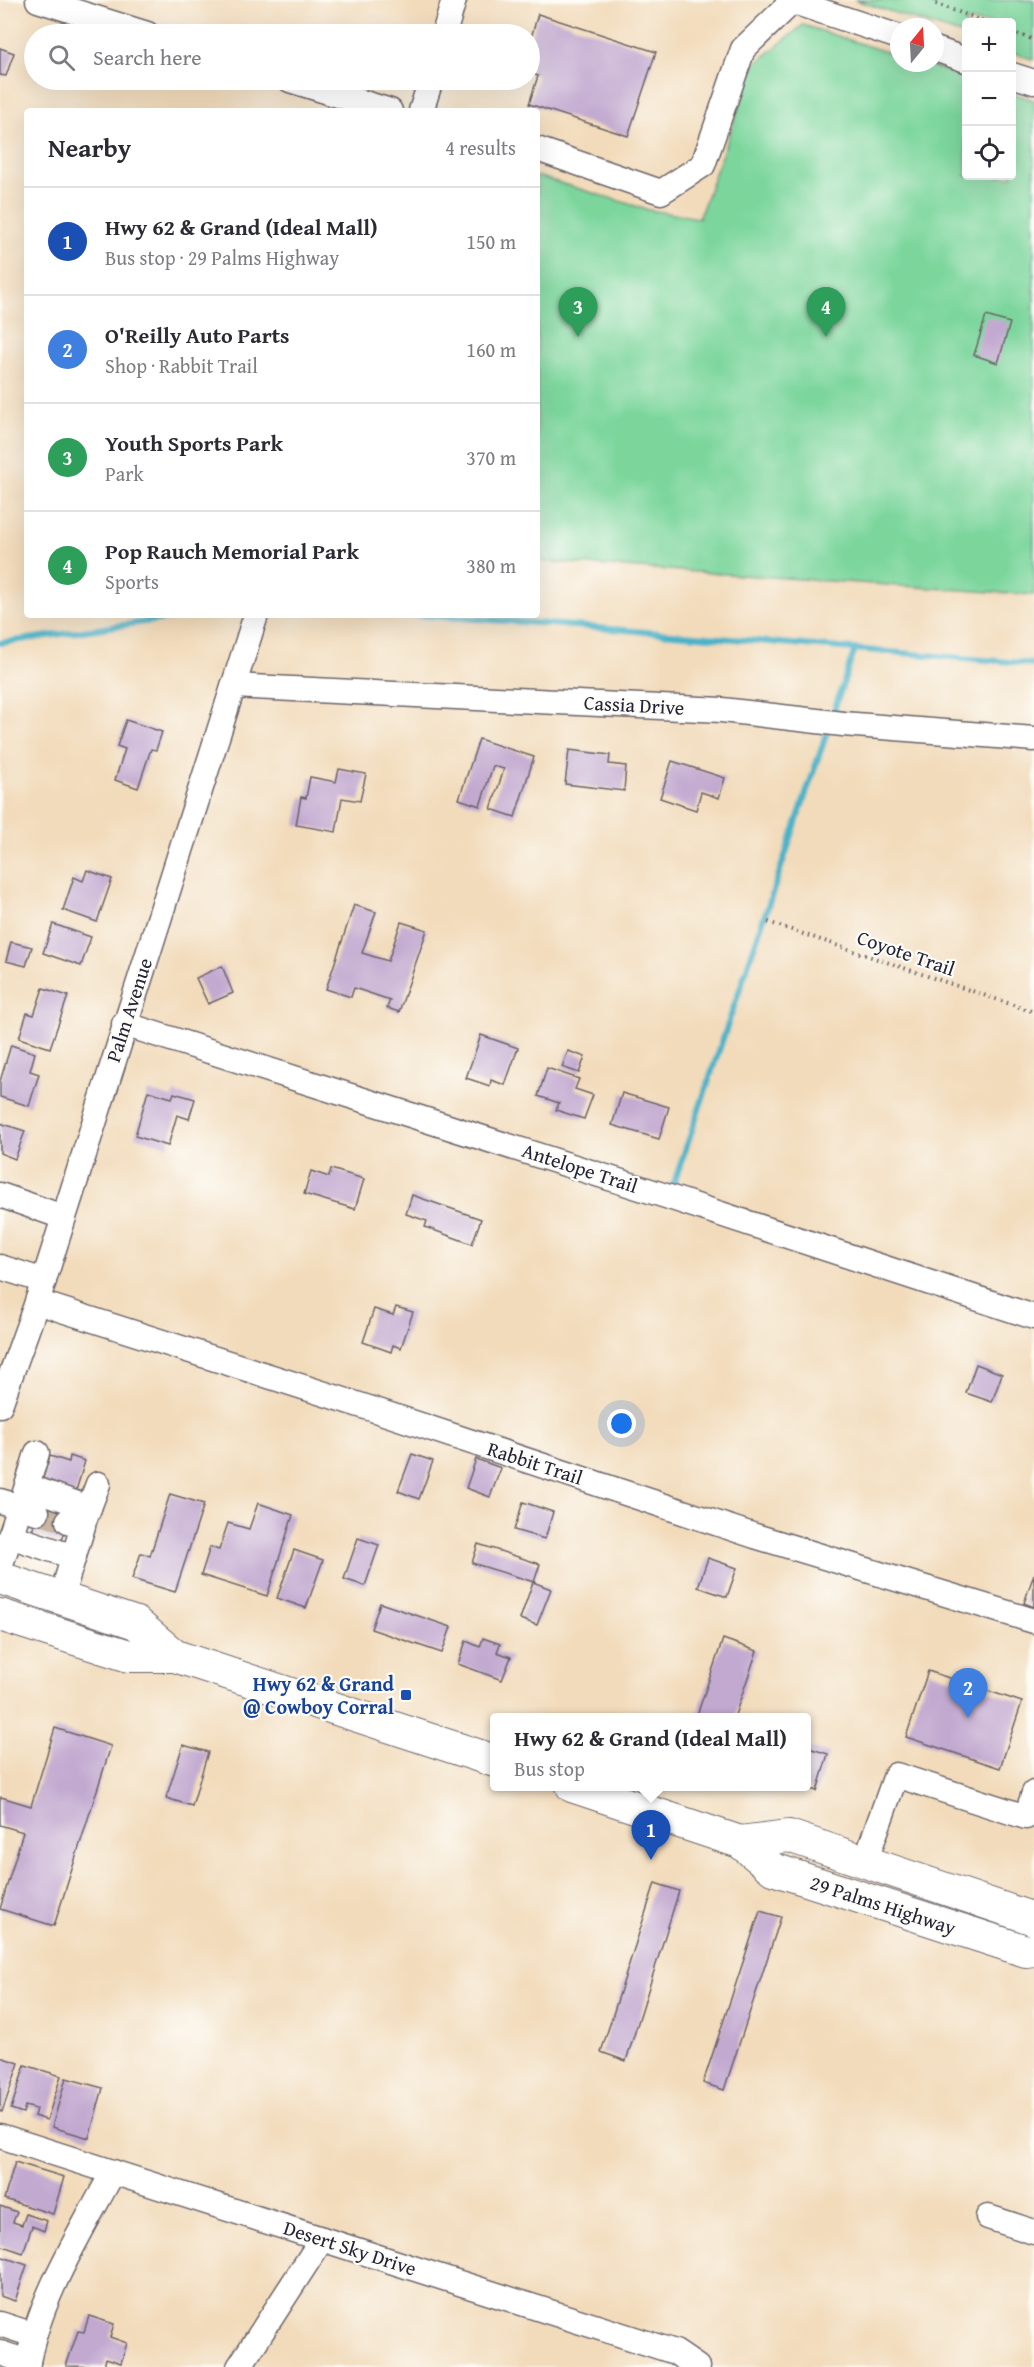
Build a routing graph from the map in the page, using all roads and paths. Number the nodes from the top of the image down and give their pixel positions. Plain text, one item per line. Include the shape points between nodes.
1 (38, 0) edge
2 (454, 0) edge
3 (934, 0) edge
4 (790, 1) edge
5 (976, 18) edge
6 (115, 24) edge
7 (447, 24) edge
8 (890, 34) edge
9 (1016, 34) edge
10 (1034, 40) edge
11 (944, 52) edge
12 (962, 59) edge
13 (1016, 77) edge
14 (1034, 82) edge
15 (322, 90) edge
16 (428, 90) edge
17 (380, 108) edge
18 (424, 108) edge
19 (540, 150) edge
20 (255, 618) edge
21 (232, 686) junction
22 (1034, 739) edge
23 (768, 922) dead end
24 (1034, 1012) edge
25 (124, 1024) junction
26 (0, 1196) edge
27 (63, 1217) junction
28 (0, 1267) edge
29 (40, 1291) junction
30 (1034, 1317) edge
31 (7, 1361) edge
32 (0, 1405) edge
33 (37, 1453) dead end
34 (98, 1484) dead end
35 (21, 1502) edge
36 (80, 1518) junction
37 (10, 1536) junction
38 (74, 1557) junction
39 (0, 1567) edge
40 (0, 1578) edge
41 (61, 1598) junction
42 (0, 1615) edge
43 (1034, 1621) edge
44 (175, 1656) junction
45 (490, 1759) edge
46 (587, 1791) edge
47 (1034, 1793) edge
48 (740, 1842) junction
49 (865, 1862) junction
50 (1034, 1919) edge
51 (1034, 1950) edge
52 (0, 2136) edge
53 (113, 2172) junction
54 (988, 2217) dead end
55 (1034, 2232) edge
56 (322, 2240) junction
57 (0, 2324) edge
58 (34, 2336) junction
59 (0, 2353) edge
60 (27, 2364) edge
61 (239, 2367) edge
62 (697, 2367) edge

1 - 6 street
2 - 7 street
3 - 5 path via 933,3
4 - 8 street
4 - 19 street via 743,49 703,165 661,192
9 - 10 path
11 - 12 street
13 - 14 street
15 - 17 street
16 - 18 street
20 - 21 street, Palm Avenue
21 - 22 street, Cassia Drive via 722,710
21 - 25 street, Palm Avenue
23 - 24 path, Coyote Trail
25 - 27 street, Palm Avenue
25 - 30 street, Antelope Trail
26 - 27 street
27 - 29 street, Palm Avenue
28 - 29 street, Rabbit Trail
29 - 31 street, Palm Avenue
29 - 43 street, Rabbit Trail via 372,1409 754,1536
31 - 32 street, Palm Avenue
33 - 35 street
34 - 36 street
35 - 36 street
35 - 37 street
36 - 38 street
37 - 38 street
37 - 39 street
38 - 41 street
40 - 41 main road
41 - 44 main road via 136,1623
42 - 44 main road via 129,1656
44 - 45 main road
46 - 48 main road, 29 Palms Highway
47 - 49 street via 1026,1817 896,1775
48 - 49 main road, 29 Palms Highway via 789,1836
48 - 51 main road, 29 Palms Highway via 774,1869 1026,1951
49 - 50 main road, 29 Palms Highway
52 - 53 street, Desert Sky Drive
53 - 56 street, Desert Sky Drive
53 - 58 street via 54,2284
54 - 55 street
56 - 61 street
56 - 62 street, Desert Sky Drive via 675,2352
57 - 58 street
58 - 60 street
59 - 60 street

